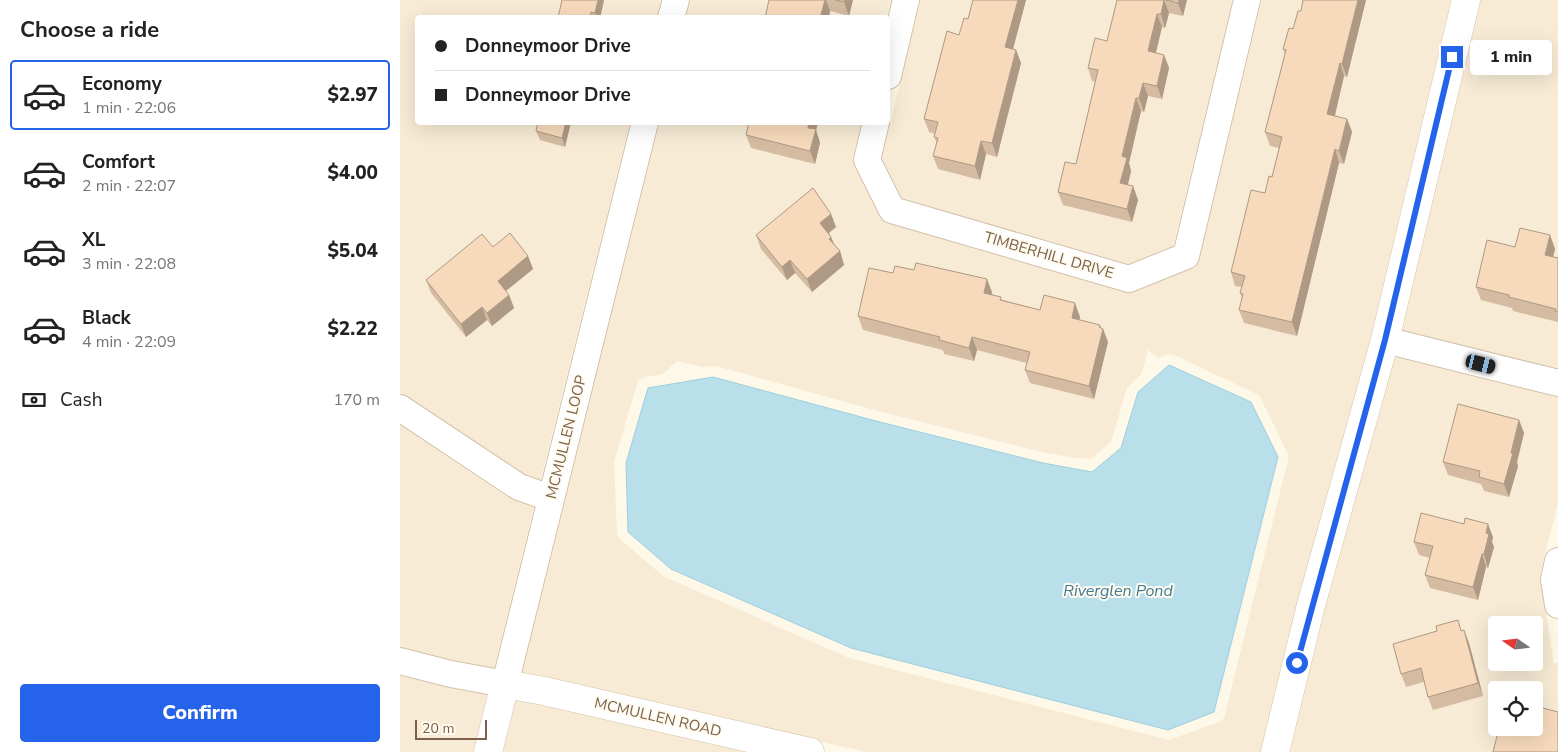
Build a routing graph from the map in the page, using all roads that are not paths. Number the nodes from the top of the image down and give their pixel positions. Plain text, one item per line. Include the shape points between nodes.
1 (676, 0) edge
2 (906, 0) edge
3 (1247, 0) edge
4 (1466, 0) edge
5 (672, 15) edge
6 (890, 68) edge
7 (644, 125) edge
8 (875, 125) edge
9 (1385, 340) junction
10 (1558, 383) edge
11 (400, 408) edge
12 (550, 498) junction
13 (1558, 561) edge
14 (1558, 605) edge
15 (400, 661) edge
16 (505, 684) junction
17 (488, 752) edge
18 (810, 752) edge
19 (1275, 752) edge

1 - 5 street
2 - 6 street
3 - 8 street, TIMBERHILL DRIVE via 1186,256 1129,278 892,210 867,160
4 - 9 street
7 - 12 street, MCMULLEN LOOP
9 - 10 street
9 - 19 street via 1310,609
11 - 12 street via 519,487
12 - 16 street, MCMULLEN LOOP
13 - 14 street via 1554,579
15 - 16 street
16 - 17 street, MCMULLEN LOOP
16 - 18 street, MCMULLEN ROAD

